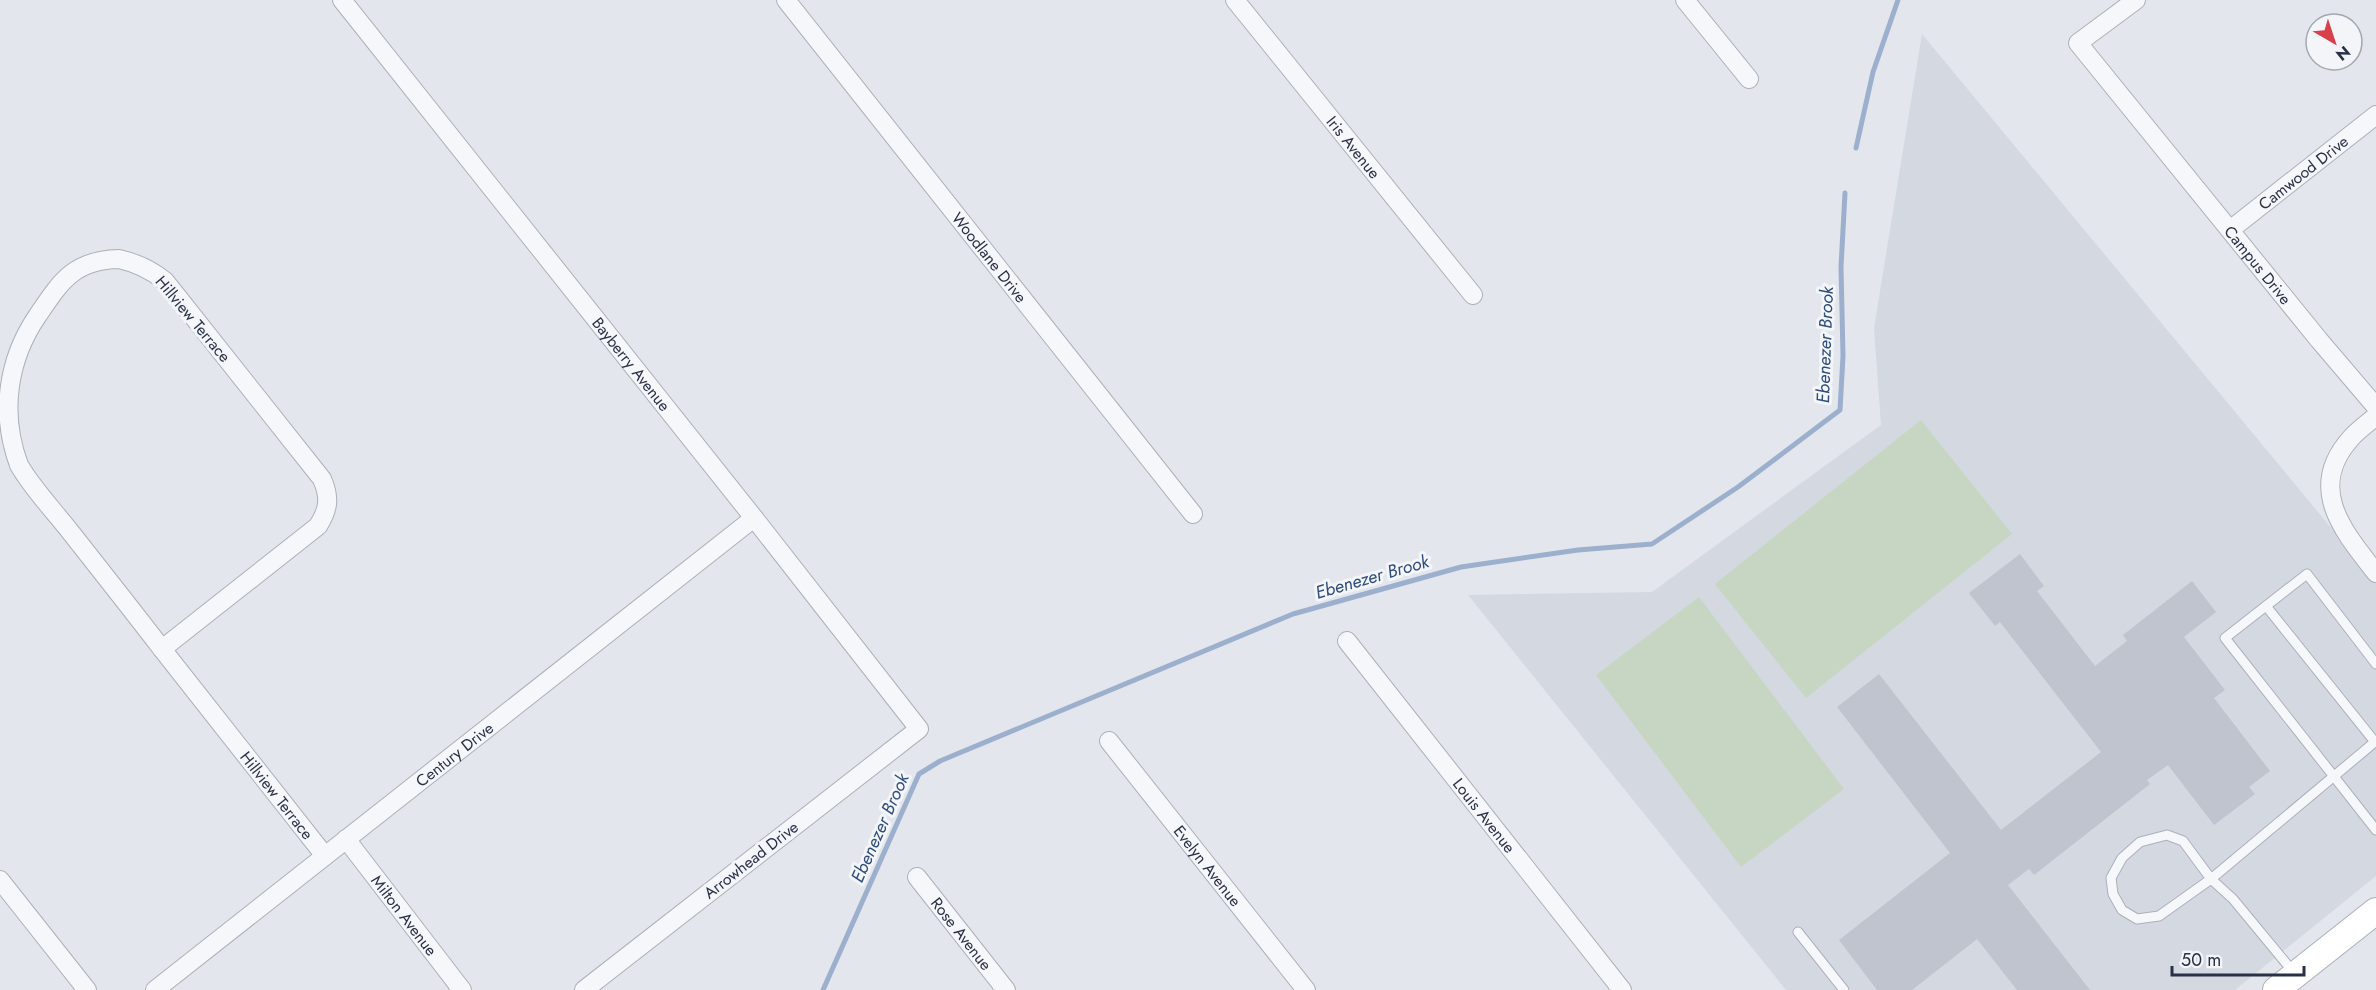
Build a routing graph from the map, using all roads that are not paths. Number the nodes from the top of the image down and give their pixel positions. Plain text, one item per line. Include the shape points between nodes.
1 (342, 0) edge
2 (786, 0) edge
3 (1235, 0) edge
4 (1685, 0) edge
5 (2136, 0) edge
6 (1749, 80) dead end
7 (2376, 115) edge
8 (2230, 230) junction
9 (1473, 295) dead end
10 (2376, 407) edge
11 (2376, 416) edge
12 (1193, 514) dead end
13 (754, 518) junction
14 (2376, 573) edge
15 (2266, 606) junction
16 (1347, 641) dead end
17 (162, 649) junction
18 (2376, 664) edge
19 (919, 729) joint
20 (1108, 741) dead end
21 (2376, 741) edge
22 (2333, 775) junction
23 (2376, 830) edge
24 (346, 839) junction
25 (325, 856) junction
26 (917, 878) dead end
27 (2211, 879) junction
28 (0, 880) edge
29 (2376, 911) edge
30 (1798, 932) dead end
31 (2286, 982) edge
32 (87, 990) edge
33 (155, 990) edge
34 (462, 990) edge
35 (584, 990) edge
36 (1006, 990) edge
37 (1306, 990) edge
38 (1622, 990) edge
39 (1844, 990) edge

1 - 13 street, Bayberry Avenue
2 - 12 street, Woodlane Drive
3 - 9 street, Iris Avenue
4 - 6 street
5 - 8 street, Campus Drive via 2078,43
7 - 8 street, Camwood Drive
8 - 10 street, Campus Drive
11 - 14 street via 2341,451 2330,486 2340,525
13 - 19 street, Bayberry Avenue
13 - 24 street, Century Drive
15 - 18 lane via 2307,574
15 - 21 lane
15 - 22 lane via 2225,638
16 - 38 street, Louis Avenue
17 - 17 street, Hillview Terrace via 19,466 6,429 6,380 22,337 60,283 74,271 102,260 136,262 165,280 327,490 328,503 318,526
17 - 25 street, Hillview Terrace
19 - 35 street, Arrowhead Drive
20 - 37 street, Evelyn Avenue
21 - 22 lane
22 - 23 lane
22 - 27 lane
24 - 25 street, Century Drive
24 - 34 street, Milton Avenue
25 - 33 street, Century Drive
26 - 36 street, Rose Avenue
27 - 27 lane via 2159,916 2137,919 2122,910 2113,894 2111,878 2122,858 2140,842 2168,835 2183,841
27 - 31 lane via 2233,899
28 - 32 street
29 - 31 main road
30 - 39 lane

